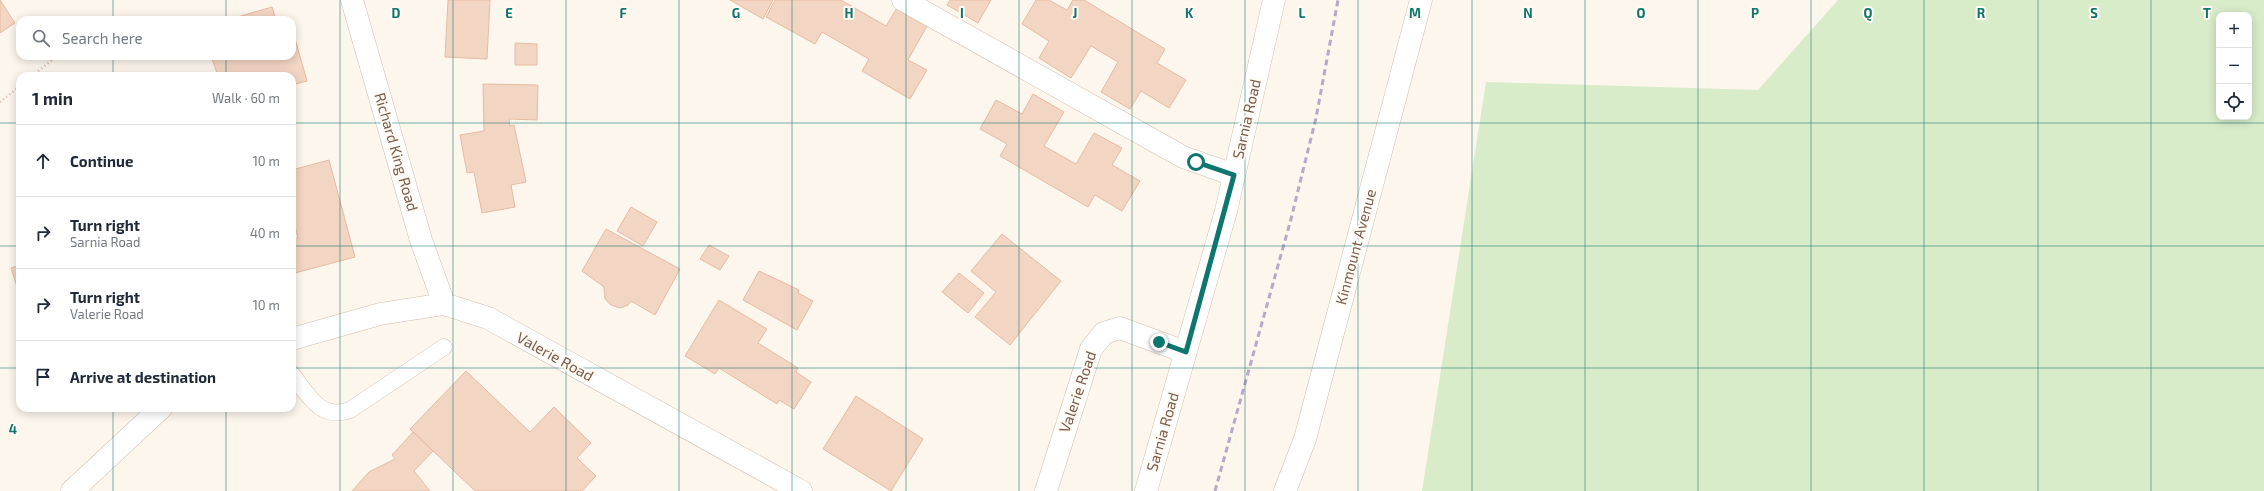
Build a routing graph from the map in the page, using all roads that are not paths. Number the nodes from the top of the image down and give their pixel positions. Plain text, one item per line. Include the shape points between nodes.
1 (352, 0) edge
2 (903, 0) edge
3 (1274, 0) edge
4 (1420, 0) edge
5 (1234, 175) junction
6 (444, 304) junction
7 (296, 338) edge
8 (444, 347) dead end
9 (1186, 352) junction
10 (296, 379) edge
11 (157, 412) edge
12 (72, 491) edge
13 (801, 491) edge
14 (1046, 491) edge
15 (1146, 491) edge
16 (1285, 491) edge

1 - 6 street, Richard King Road via 421,240
2 - 5 street via 1183,157
3 - 5 street, Sarnia Road
4 - 16 street, Kinmount Avenue via 1305,439
5 - 9 street, Sarnia Road
6 - 7 street, Valerie Road via 380,314
6 - 13 street, Valerie Road via 488,318
8 - 10 lane via 350,410 340,414 330,413 320,407
9 - 14 street, Valerie Road via 1120,328 1104,333 1091,349
9 - 15 street, Sarnia Road
11 - 12 street

